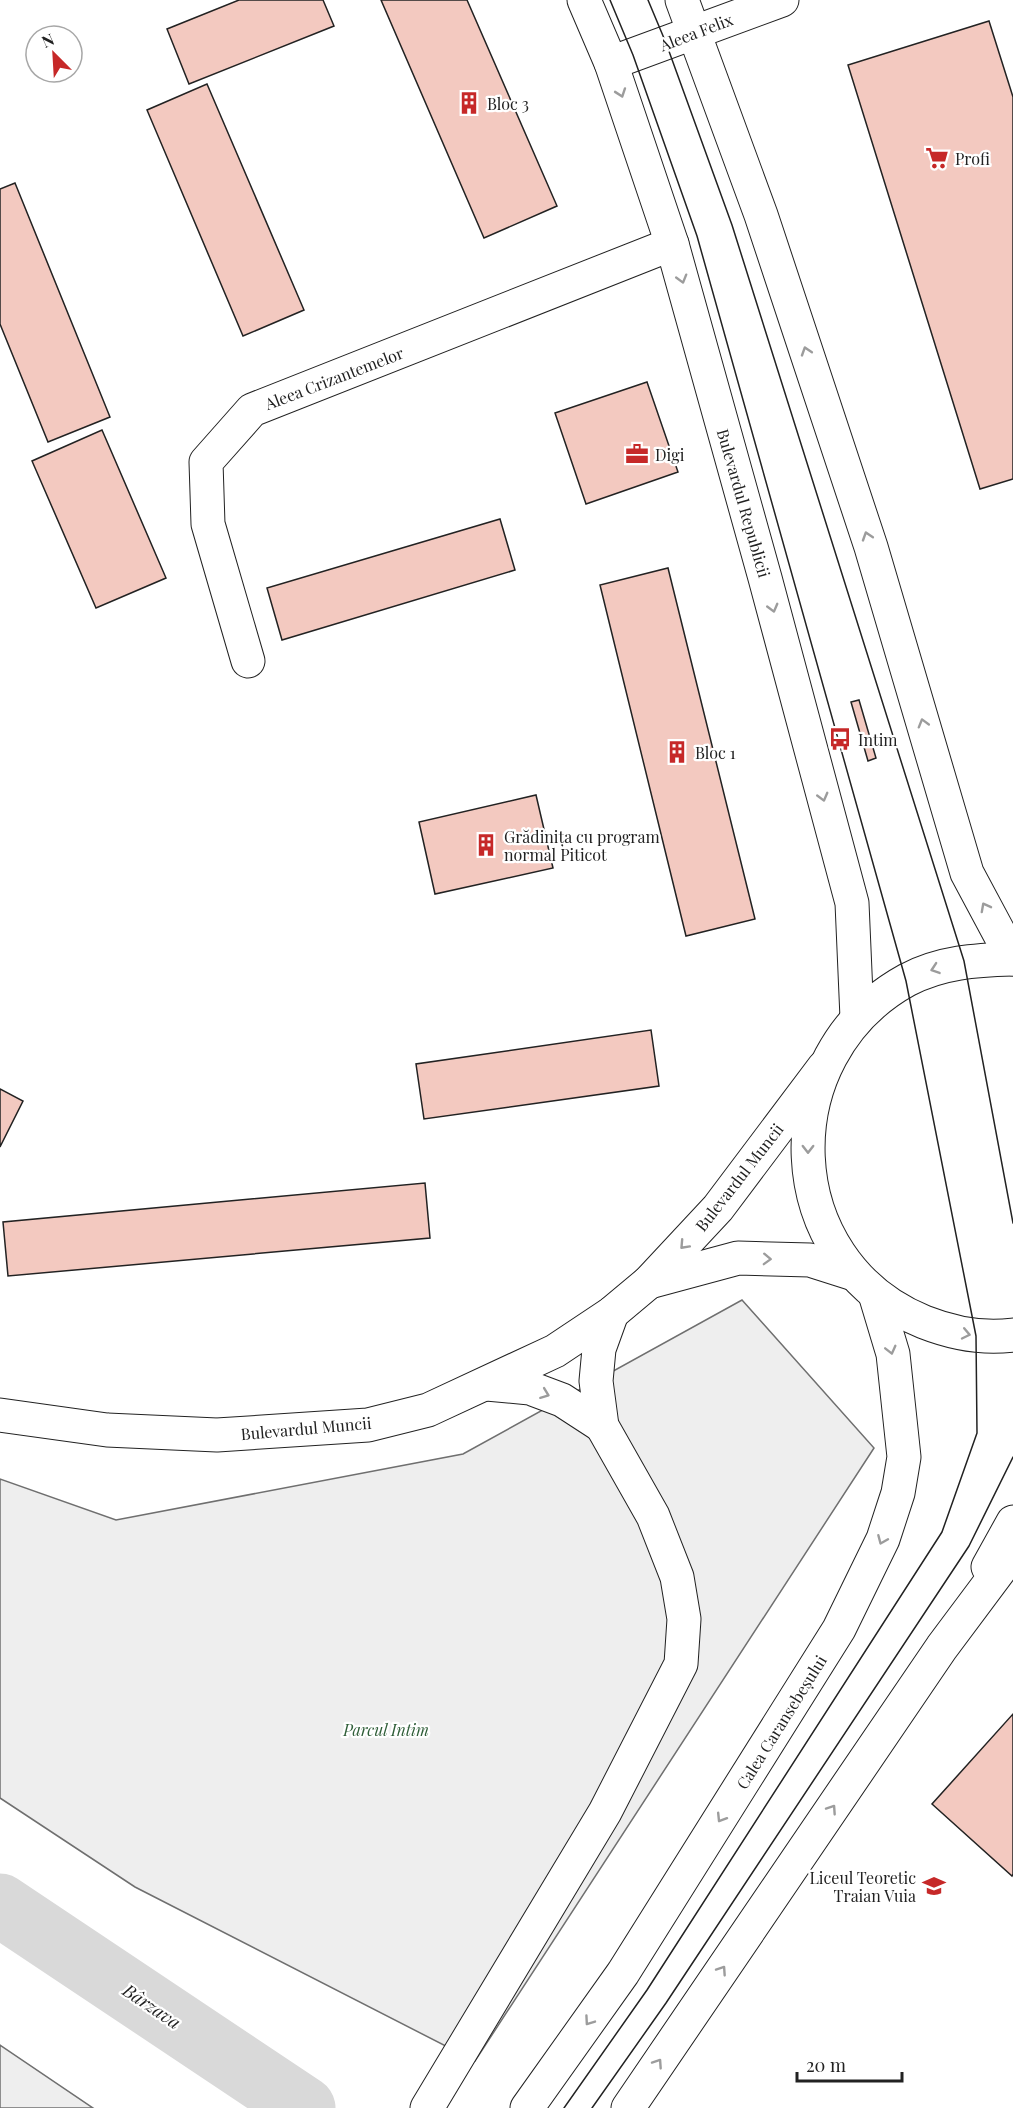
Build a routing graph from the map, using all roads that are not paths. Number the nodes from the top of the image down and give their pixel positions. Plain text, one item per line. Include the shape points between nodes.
1 (584, 0) edge
2 (682, 0) edge
3 (782, 0) edge
4 (696, 32) junction
5 (611, 63) junction
6 (672, 244) junction
7 (248, 661) dead end
8 (1013, 959) edge
9 (857, 1018) junction
10 (824, 1067) junction
11 (649, 1282) junction
12 (864, 1284) junction
13 (612, 1313) junction
14 (1013, 1335) edge
15 (487, 1384) junction
16 (0, 1415) edge
17 (602, 1426) junction
18 (1013, 1522) edge
19 (1013, 1552) edge
20 (942, 1647) junction
21 (428, 2108) edge
22 (527, 2108) edge
23 (628, 2108) edge

1 - 5 main road, Bulevardul Republicii
2 - 4 main road
3 - 4 main road, Aleea Felix
4 - 5 main road, Aleea Felix
8 -> 4 main road via 967,873 871,547
5 -> 6 main road, Bulevardul Republicii
6 - 7 main road, Aleea Crizantemelor via 252,410 206,462 208,524
6 -> 9 main road, Bulevardul Republicii via 852,903
8 -> 9 main road via 964,961 934,968 906,981
9 - 10 main road
10 -> 11 main road, Bulevardul Muncii via 718,1208
10 -> 12 main road via 808,1120 807,1176 824,1228
11 -> 12 main road, Bulevardul Muncii via 738,1258 810,1260
11 - 13 main road, Bulevardul Muncii
12 -> 14 main road via 906,1314 940,1328 976,1336
12 -> 22 main road, Calea Caransebeșului via 892,1354 904,1457 898,1493 883,1539 839,1629 623,1973
13 - 15 main road, Bulevardul Muncii via 555,1351
13 - 17 main road via 599,1349 596,1381
15 - 16 main road, Bulevardul Muncii via 428,1410 368,1425 217,1435 107,1430
15 -> 17 main road via 530,1388 562,1400
17 - 21 main road via 653,1516 677,1577 684,1618 681,1664 605,1812
18 - 20 main road
19 - 20 main road
23 -> 20 main road

